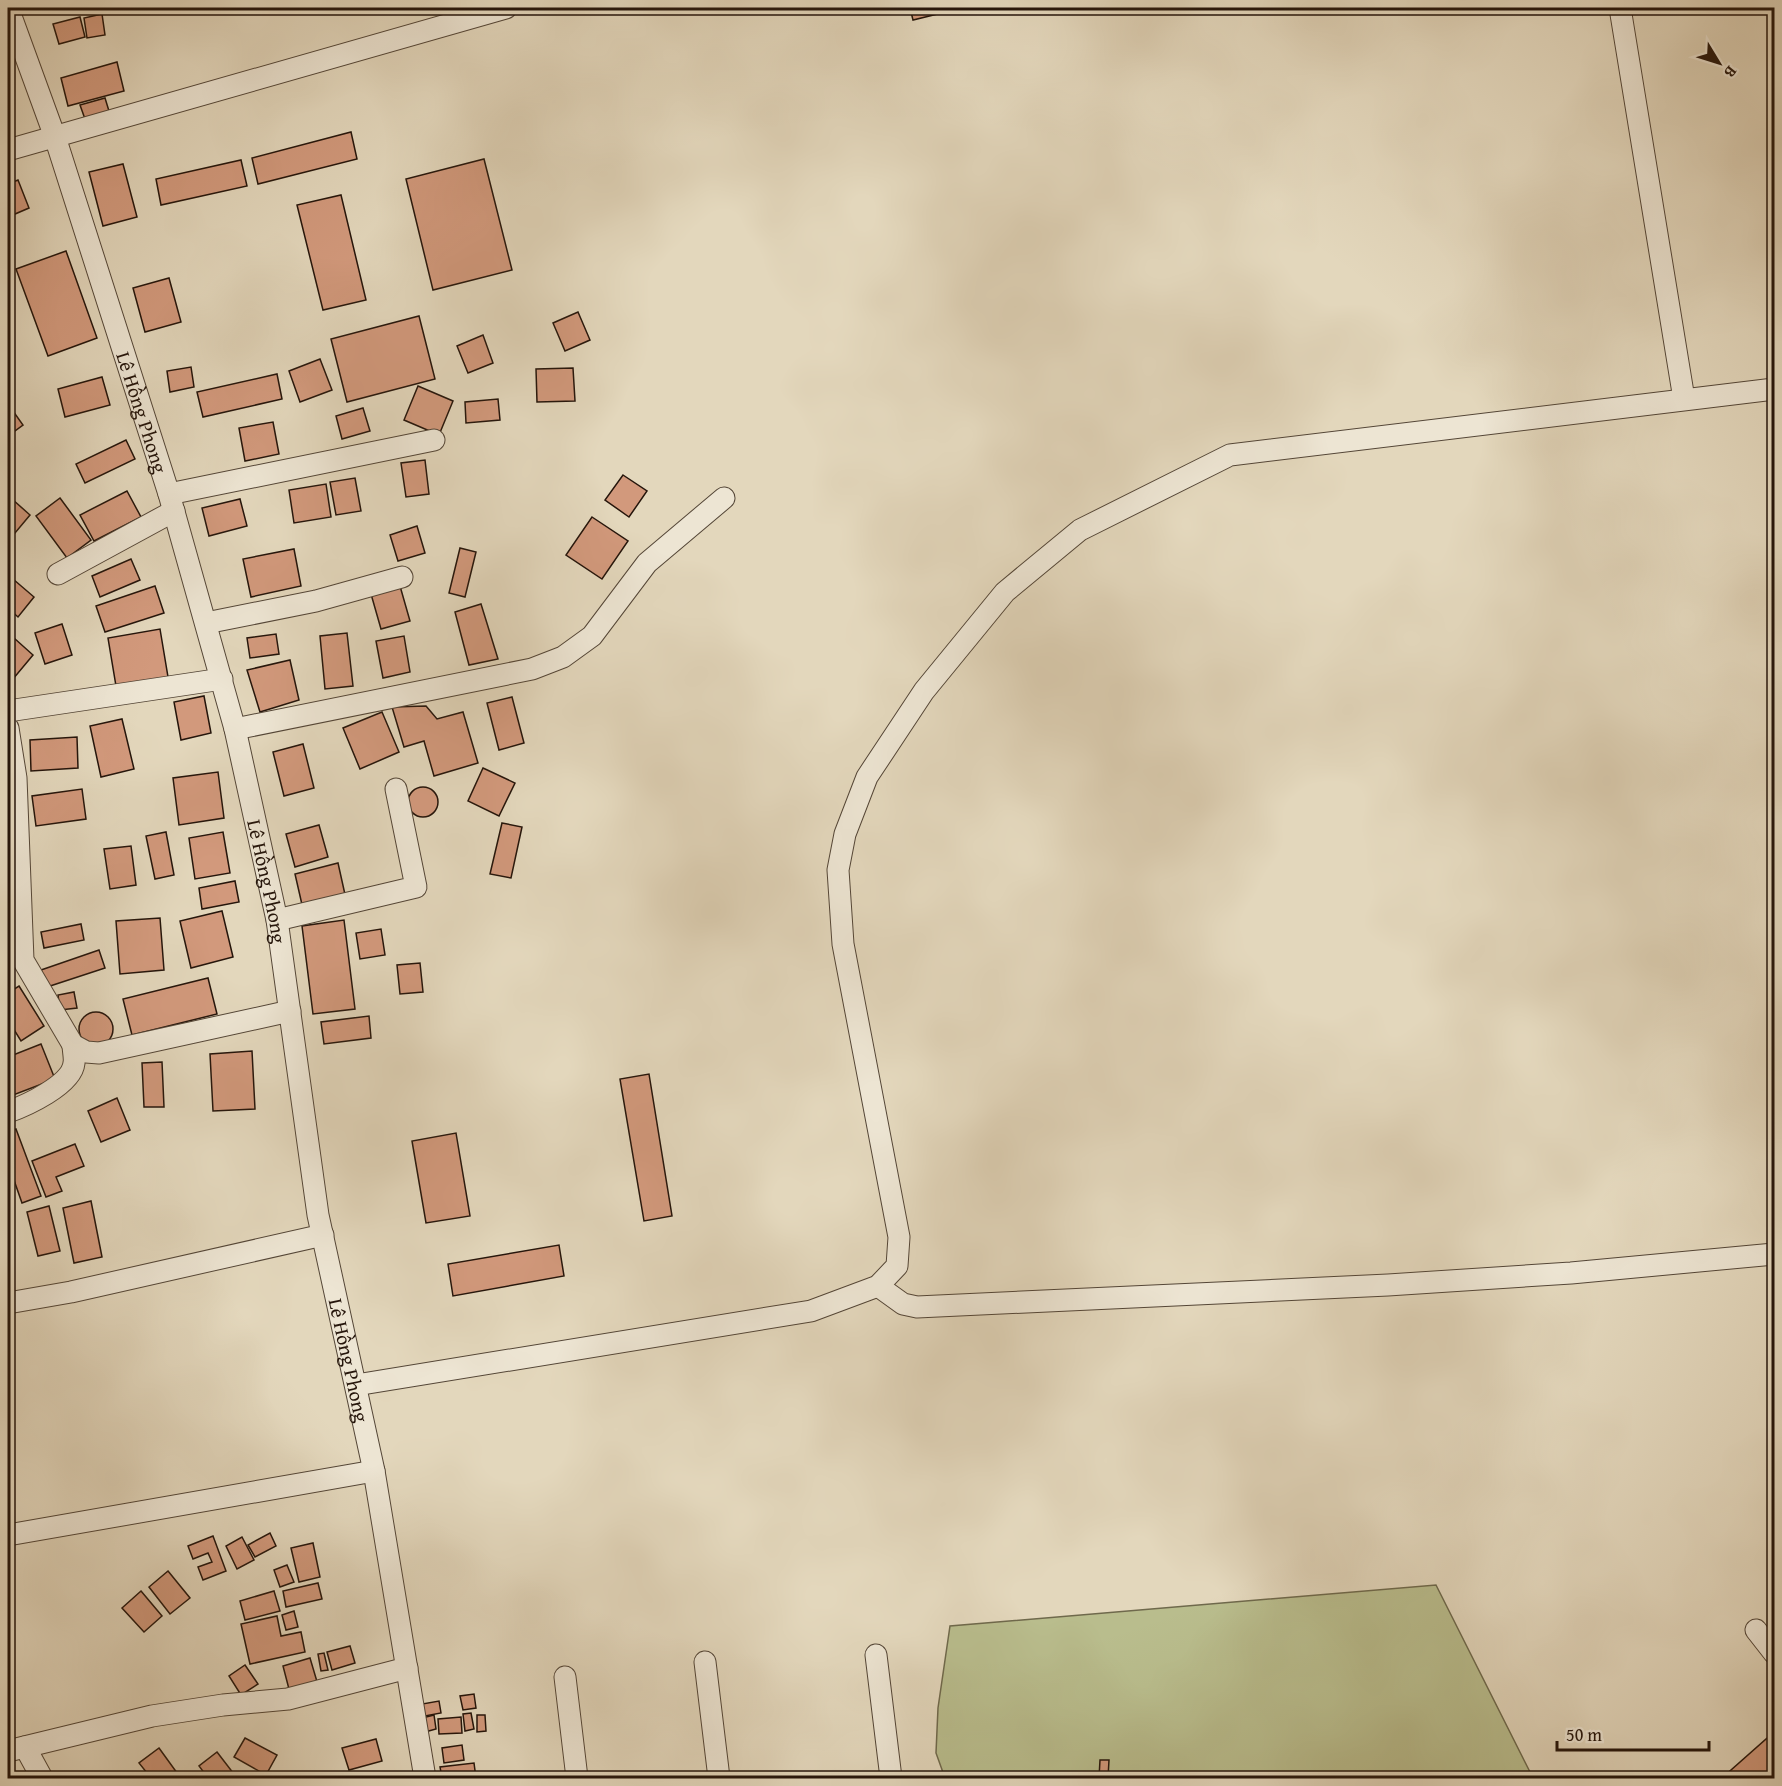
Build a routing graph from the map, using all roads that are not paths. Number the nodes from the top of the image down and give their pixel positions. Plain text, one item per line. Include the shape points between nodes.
1 (8, 8) edge
2 (507, 8) edge
3 (1620, 8) edge
4 (55, 137) junction
5 (8, 150) edge
6 (1774, 389) edge
7 (1684, 399) junction
8 (434, 440) dead end
9 (724, 498) dead end
10 (172, 502) junction
11 (58, 574) dead end
12 (402, 577) dead end
13 (206, 623) junction
14 (222, 679) junction
15 (8, 711) edge
16 (8, 728) edge
17 (235, 729) junction
18 (396, 789) dead end
19 (277, 920) junction
20 (15, 962) edge
21 (290, 1011) junction
22 (73, 1045) junction
23 (8, 1112) edge
24 (323, 1235) junction
25 (1774, 1254) edge
26 (878, 1286) junction
27 (8, 1303) edge
28 (356, 1385) junction
29 (374, 1471) junction
30 (8, 1535) edge
31 (1756, 1630) dead end
32 (1774, 1653) edge
33 (876, 1655) dead end
34 (705, 1662) dead end
35 (407, 1668) junction
36 (565, 1677) dead end
37 (16, 1749) edge
38 (42, 1779) edge
39 (425, 1779) edge
40 (577, 1779) edge
41 (719, 1779) edge
42 (891, 1779) edge

1 - 4 street, Lê Hồng Phong
2 - 4 street
3 - 7 street
4 - 5 street
4 - 10 street, Lê Hồng Phong
6 - 7 street
7 - 26 street via 1230,455 1080,530 1005,592 924,691 867,777 845,834 838,870 843,944 899,1237 897,1266
8 - 10 street
9 - 17 street via 647,563 592,636 563,657 532,669
10 - 11 street
10 - 13 street, Lê Hồng Phong
12 - 13 street via 316,601
13 - 14 street, Lê Hồng Phong
14 - 15 street
14 - 17 street, Lê Hồng Phong
16 - 20 street via 16,778
17 - 19 street, Lê Hồng Phong
18 - 19 street via 416,888
19 - 21 street, Lê Hồng Phong
20 - 22 street
21 - 22 street via 99,1053
21 - 24 street, Lê Hồng Phong
22 - 23 street via 74,1066 70,1072 36,1101
24 - 27 street
24 - 28 street, Lê Hồng Phong
25 - 26 street via 1388,1285 917,1307 903,1304
26 - 28 street via 811,1311
28 - 29 street, Lê Hồng Phong
29 - 30 street
29 - 35 street, Lê Hồng Phong
31 - 32 street
33 - 42 street
34 - 41 street
35 - 37 street via 288,1699 152,1716
35 - 39 street, Lê Hồng Phong
36 - 40 street
37 - 38 street

